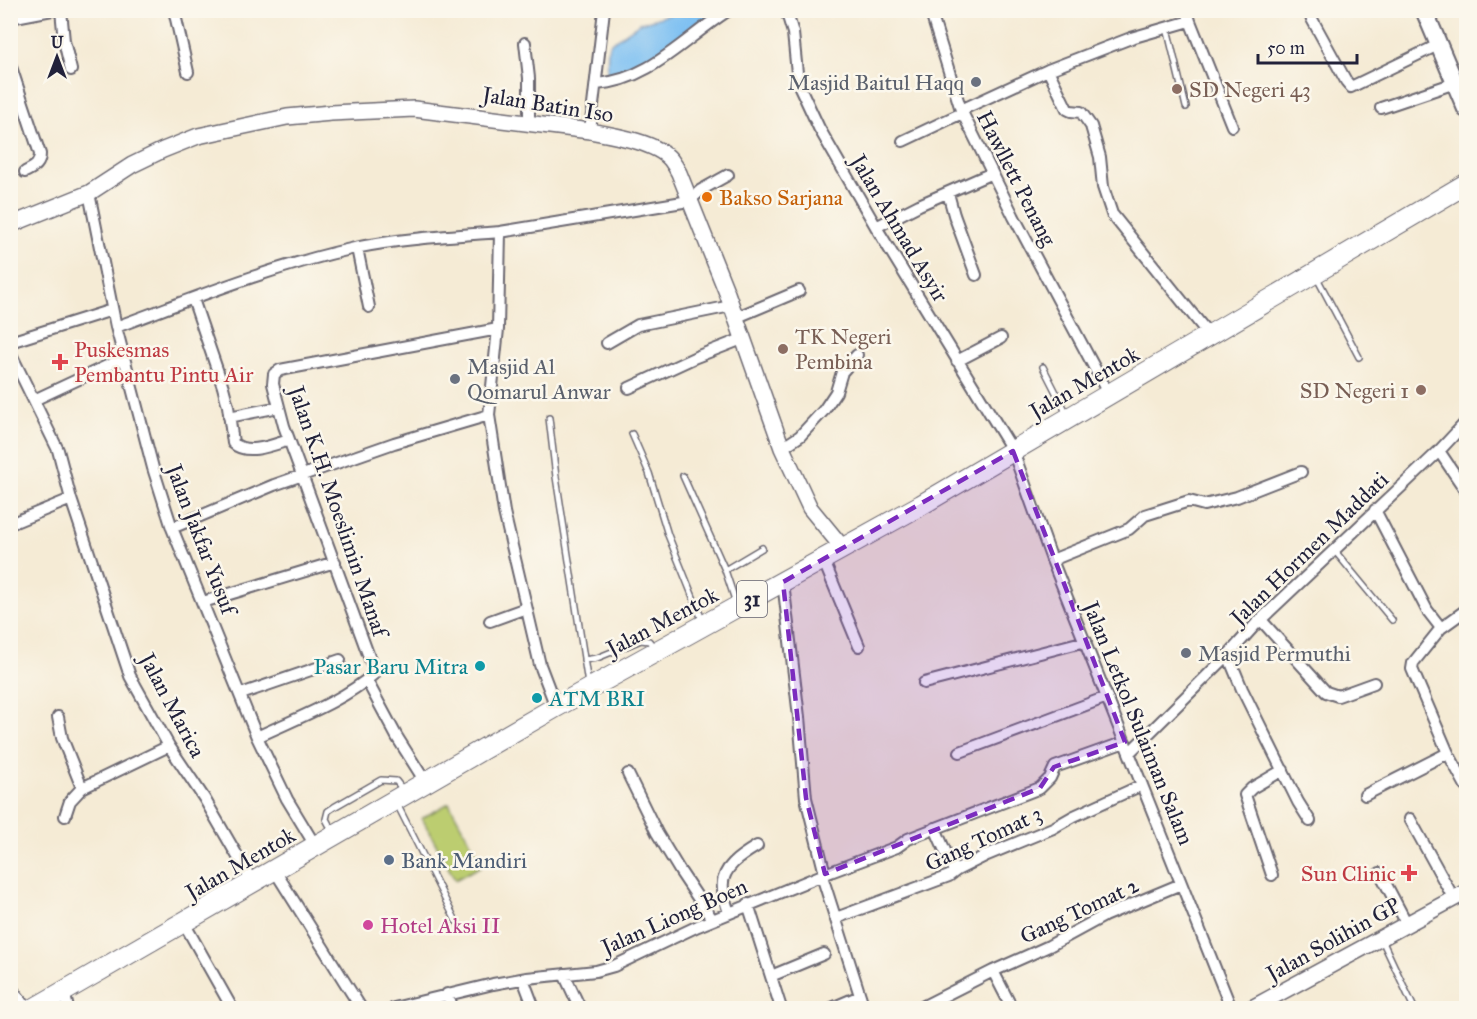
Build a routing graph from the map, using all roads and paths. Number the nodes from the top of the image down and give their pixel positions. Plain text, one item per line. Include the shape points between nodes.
1 (52, 10) edge
2 (62, 10) edge
3 (174, 10) edge
4 (604, 10) edge
5 (729, 10) edge
6 (786, 10) edge
7 (930, 10) edge
8 (1307, 10) edge
9 (1424, 10) edge
10 (1189, 16) edge
11 (10, 18) edge
12 (1167, 28) junction
13 (525, 43) dead end
14 (1438, 45) junction
15 (10, 64) edge
16 (71, 70) dead end
17 (1048, 70) junction
18 (188, 72) dead end
19 (1455, 83) junction
20 (597, 84) junction
21 (1186, 107) dead end
22 (1381, 108) dead end
23 (1467, 109) edge
24 (961, 111) junction
25 (529, 124) junction
26 (1232, 126) dead end
27 (590, 131) junction
28 (903, 141) dead end
29 (25, 172) dead end
30 (992, 173) junction
31 (728, 175) dead end
32 (1467, 184) edge
33 (89, 193) junction
34 (948, 193) junction
35 (689, 201) junction
36 (11, 222) edge
37 (876, 227) junction
38 (500, 232) junction
39 (357, 248) junction
40 (1315, 273) junction
41 (976, 274) dead end
42 (799, 291) dead end
43 (193, 299) junction
44 (369, 307) dead end
45 (112, 310) junction
46 (733, 312) junction
47 (116, 327) junction
48 (498, 329) junction
49 (1210, 336) junction
50 (1001, 338) dead end
51 (742, 339) junction
52 (10, 342) edge
53 (607, 343) dead end
54 (10, 352) edge
55 (857, 355) dead end
56 (1359, 357) dead end
57 (124, 358) junction
58 (957, 362) junction
59 (1043, 367) dead end
60 (629, 388) dead end
61 (1109, 396) junction
62 (34, 400) junction
63 (279, 407) junction
64 (489, 415) junction
65 (229, 417) junction
66 (549, 418) dead end
67 (1070, 419) junction
68 (1467, 422) edge
69 (632, 435) dead end
70 (289, 440) junction
71 (782, 448) junction
72 (1439, 451) junction
73 (1013, 452) junction
74 (1301, 472) dead end
75 (302, 476) junction
76 (683, 476) dead end
77 (1467, 491) edge
78 (71, 500) junction
79 (1375, 510) junction
80 (10, 524) edge
81 (172, 528) junction
82 (842, 547) junction
83 (762, 548) dead end
84 (1334, 550) junction
85 (823, 559) junction
86 (1052, 560) junction
87 (335, 562) junction
88 (725, 570) junction
89 (783, 582) junction
90 (203, 602) junction
91 (526, 608) junction
92 (738, 608) junction
93 (1467, 610) edge
94 (1261, 620) junction
95 (1392, 620) dead end
96 (490, 621) dead end
97 (705, 626) junction
98 (1441, 628) junction
99 (1086, 641) junction
100 (859, 646) dead end
101 (657, 651) junction
102 (1228, 655) junction
103 (340, 660) dead end
104 (584, 660) junction
105 (371, 677) junction
106 (924, 683) dead end
107 (1374, 683) dead end
108 (588, 689) junction
109 (241, 694) junction
110 (1107, 697) junction
111 (556, 707) junction
112 (58, 717) dead end
113 (257, 737) junction
114 (1125, 742) junction
115 (169, 746) junction
116 (960, 752) dead end
117 (1129, 753) junction
118 (1448, 753) junction
119 (1283, 770) junction
120 (628, 774) dead end
121 (426, 783) junction
122 (1142, 785) junction
123 (1467, 786) edge
124 (82, 789) junction
125 (1365, 795) dead end
126 (401, 797) junction
127 (65, 816) dead end
128 (1410, 819) dead end
129 (1310, 821) dead end
130 (935, 828) junction
131 (757, 846) dead end
132 (316, 847) junction
133 (275, 871) junction
134 (954, 871) junction
135 (1380, 873) dead end
136 (824, 875) junction
137 (1272, 875) dead end
138 (253, 883) junction
139 (1181, 884) junction
140 (1460, 895) edge
141 (747, 904) junction
142 (729, 912) junction
143 (836, 918) junction
144 (712, 920) junction
145 (456, 921) dead end
146 (184, 923) junction
147 (1407, 924) junction
148 (1381, 938) junction
149 (824, 954) dead end
150 (993, 971) junction
151 (564, 974) junction
152 (771, 976) junction
153 (522, 979) junction
154 (10, 987) edge
155 (447, 994) junction
156 (860, 996) junction
157 (66, 1000) edge
158 (27, 1008) edge
159 (35, 1008) edge
160 (232, 1008) edge
161 (361, 1008) edge
162 (394, 1008) edge
163 (453, 1008) edge
164 (534, 1008) edge
165 (580, 1008) edge
166 (781, 1008) edge
167 (832, 1008) edge
168 (864, 1008) edge
169 (920, 1008) edge
170 (1012, 1008) edge
171 (1231, 1008) edge
172 (1254, 1008) edge
173 (1414, 1008) edge

1 - 11 street
2 - 16 street
3 - 18 street
4 - 20 street
5 - 20 street via 637,74
6 - 37 street, Jalan Ahmad Asyir via 795,45 798,83
7 - 24 street
8 - 14 street via 1351,87
9 - 14 main road
10 - 12 street, Hawllett Penang
10 - 26 street
12 - 17 street, Hawllett Penang
12 - 21 lane
13 - 25 street
14 - 19 main road
15 - 29 street via 40,154 38,165
17 - 24 street, Hawllett Penang
17 - 49 street via 1067,109 1082,112 1091,126 1112,214
19 - 22 street
19 - 23 main road
20 - 27 street
24 - 28 street
24 - 30 street, Hawllett Penang
25 - 27 street, Jalan Batin Iso
25 - 33 street, Jalan Batin Iso via 414,109 287,117 198,136 132,165
27 - 35 street, Jalan Batin Iso via 663,153 679,173
30 - 34 street
30 - 61 street, Hawllett Penang
31 - 35 street
32 - 40 highway, Jalan Mentok / 31
33 - 36 street, Jalan Batin Iso
33 - 45 street, Jalan Jakfar Yusuf
34 - 37 street
34 - 41 street
35 - 38 street
35 - 46 street, Jalan Batin Iso
37 - 58 street, Jalan Ahmad Asyir
38 - 39 street
38 - 48 street
39 - 43 street via 273,270
39 - 44 street
40 - 49 highway, Jalan Mentok / 31
40 - 56 lane
42 - 46 street
43 - 47 street
43 - 65 street via 223,387
45 - 47 street, Jalan Jakfar Yusuf
45 - 52 street
46 - 51 street, Jalan Batin Iso
46 - 53 street via 638,325
47 - 57 street, Jalan Jakfar Yusuf
48 - 63 street, Jalan K.H. Moeslimin Manaf via 280,370 273,379
48 - 64 street
49 - 61 highway, Jalan Mentok / 31
50 - 58 street
51 - 60 street
51 - 71 street, Jalan Batin Iso
54 - 62 street
55 - 71 street via 842,372 836,392 824,410 800,436
57 - 62 street
57 - 81 street, Jalan Jakfar Yusuf
58 - 73 street, Jalan Ahmad Asyir
59 - 67 lane
61 - 67 highway, Jalan Mentok / 31
62 - 78 street, Jalan Marica via 58,450
63 - 65 street
63 - 70 street, Jalan K.H. Moeslimin Manaf
64 - 75 street via 394,442
64 - 91 street via 504,512
65 - 70 street via 237,447 260,449
66 - 104 lane
67 - 73 highway, Jalan Mentok / 31
68 - 72 street, Jalan Hormen Maddati
69 - 97 lane
70 - 75 street, Jalan K.H. Moeslimin Manaf
71 - 82 street, Jalan Batin Iso via 810,508
72 - 77 street
72 - 79 street, Jalan Hormen Maddati
73 - 82 highway, Jalan Mentok / 31
73 - 86 street, Jalan Letkol Sulaiman Salam
74 - 86 street via 1237,498 1206,505 1189,501 1145,515 1129,529
75 - 81 street
75 - 87 street, Jalan K.H. Moeslimin Manaf
76 - 88 lane
78 - 80 street
78 - 115 street, Jalan Marica via 130,676
79 - 84 street, Jalan Hormen Maddati
79 - 98 street via 1427,610
81 - 90 street, Jalan Jakfar Yusuf
82 - 85 highway, Jalan Mentok / 31
83 - 88 lane
84 - 94 street, Jalan Hormen Maddati
84 - 95 lane
85 - 89 highway, Jalan Mentok / 31
85 - 100 street
86 - 99 street, Jalan Letkol Sulaiman Salam
87 - 90 street
87 - 105 street, Jalan K.H. Moeslimin Manaf
88 - 92 lane
89 - 92 highway, Jalan Mentok / 31
89 - 136 street via 806,798
90 - 109 street, Jalan Jakfar Yusuf
91 - 96 street
91 - 111 street via 540,665
92 - 97 highway, Jalan Mentok / 31
93 - 98 street
94 - 102 street, Jalan Hormen Maddati
94 - 107 street via 1326,692 1338,696
97 - 101 highway, Jalan Mentok / 31
98 - 118 street via 1412,669
99 - 106 street
99 - 110 street, Jalan Letkol Sulaiman Salam
101 - 104 lane via 649,641 641,640
101 - 108 highway, Jalan Mentok / 31
102 - 117 street, Jalan Hormen Maddati
102 - 119 street
103 - 109 street
104 - 108 lane
105 - 113 street
105 - 121 street, Jalan K.H. Moeslimin Manaf via 397,737
108 - 111 highway, Jalan Mentok / 31
109 - 113 street, Jalan Jakfar Yusuf
110 - 114 street, Jalan Letkol Sulaiman Salam
110 - 116 street
111 - 121 highway, Jalan Mentok / 31
112 - 124 street
113 - 132 street, Jalan Jakfar Yusuf
114 - 117 street, Jalan Letkol Sulaiman Salam
114 - 130 street, Jalan Liong Boen via 1055,767 1040,788
115 - 124 street
115 - 138 street, Jalan Marica
117 - 122 street, Jalan Letkol Sulaiman Salam
118 - 123 street
118 - 125 street
119 - 129 street
119 - 137 street via 1245,795
120 - 144 street via 657,833
121 - 126 highway, Jalan Mentok / 31
122 - 134 street, Gang Tomat 3
122 - 139 street, Jalan Letkol Sulaiman Salam
124 - 127 street via 70,801
126 - 132 highway, Jalan Mentok / 31
126 - 145 lane
128 - 140 street
130 - 134 street
130 - 136 street, Jalan Liong Boen
131 - 142 street via 737,858 723,881
132 - 133 highway, Jalan Mentok / 31
133 - 138 highway, Jalan Mentok / 31
133 - 161 street
134 - 143 street, Gang Tomat 3 via 918,889
135 - 147 street
136 - 141 street, Jalan Liong Boen
136 - 143 street
138 - 146 highway, Jalan Mentok / 31
139 - 150 street, Gang Tomat 2 via 1104,916
139 - 171 street, Jalan Letkol Sulaiman Salam
140 - 147 street, Jalan Solihin GP
141 - 142 street, Jalan Liong Boen
141 - 152 street
142 - 144 street, Jalan Liong Boen
143 - 156 street
144 - 151 street, Jalan Liong Boen via 614,966
146 - 157 highway, Jalan Mentok / 31
146 - 160 street
147 - 148 street, Jalan Solihin GP
148 - 172 street, Jalan Solihin GP
148 - 173 lane
149 - 152 street
150 - 169 street, Gang Tomat 2
150 - 170 street
151 - 153 street, Jalan Liong Boen
151 - 165 street
152 - 166 street
153 - 155 street, Jalan Liong Boen
153 - 164 street
154 - 158 street
155 - 162 street, Jalan Liong Boen
155 - 163 street
156 - 167 street
156 - 168 street
157 - 159 highway, Jalan Mentok / 31

